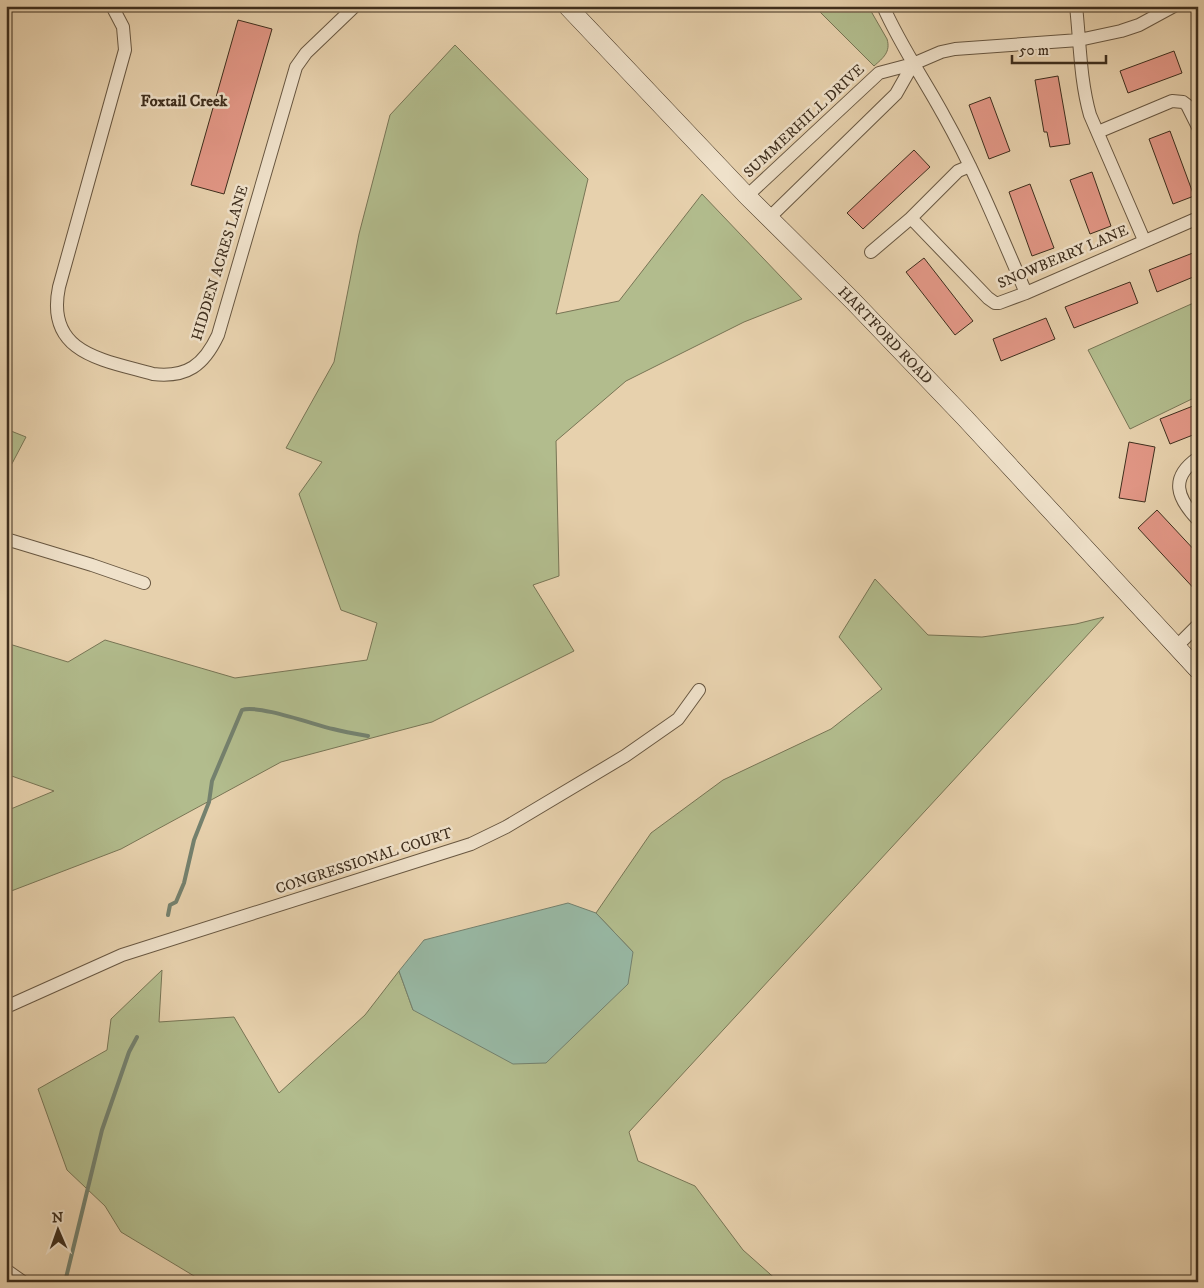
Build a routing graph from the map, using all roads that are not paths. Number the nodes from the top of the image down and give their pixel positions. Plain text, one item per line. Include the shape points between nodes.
1 (112, 6) edge
2 (355, 6) edge
3 (567, 6) edge
4 (883, 6) edge
5 (1076, 6) edge
6 (1174, 6) edge
7 (1079, 40) junction
8 (913, 64) junction
9 (1198, 127) edge
10 (1098, 132) junction
11 (970, 166) junction
12 (747, 196) junction
13 (769, 218) junction
14 (911, 218) junction
15 (1198, 218) edge
16 (1144, 240) junction
17 (871, 252) dead end
18 (1026, 293) junction
19 (1198, 458) edge
20 (1198, 520) edge
21 (6, 539) edge
22 (144, 583) dead end
23 (1198, 626) edge
24 (1176, 647) junction
25 (1198, 670) edge
26 (699, 690) dead end
27 (6, 1007) edge
28 (6, 1270) edge
29 (23, 1282) edge

1 - 2 street, HIDDEN ACRES LANE via 123,27 125,50 59,287 57,312 66,336 80,350 163,375 185,372 211,350 296,67 306,53
3 - 12 main road, HARTFORD ROAD
4 - 8 street
5 - 7 street
6 - 7 street, SUMMERHILL DRIVE via 1130,28
7 - 8 street, SUMMERHILL DRIVE via 962,48 941,52
7 - 10 street via 1086,100
8 - 11 street
8 - 12 street, SUMMERHILL DRIVE via 879,73
8 - 13 street via 896,94
9 - 10 street via 1188,105 1172,101
10 - 16 street
11 - 14 street via 958,171
11 - 18 street
12 - 13 main road, HARTFORD ROAD
13 - 24 main road, HARTFORD ROAD via 965,418
14 - 17 street
14 - 18 street, SNOWBERRY LANE via 991,301 999,303
15 - 16 street, SNOWBERRY LANE
16 - 18 street, SNOWBERRY LANE
19 - 20 street via 1187,465 1178,485 1187,509
21 - 22 street
23 - 24 street
24 - 25 main road, HARTFORD ROAD
26 - 27 street, CONGRESSIONAL COURT via 678,719 625,756 506,827 471,844 122,955
28 - 29 street

